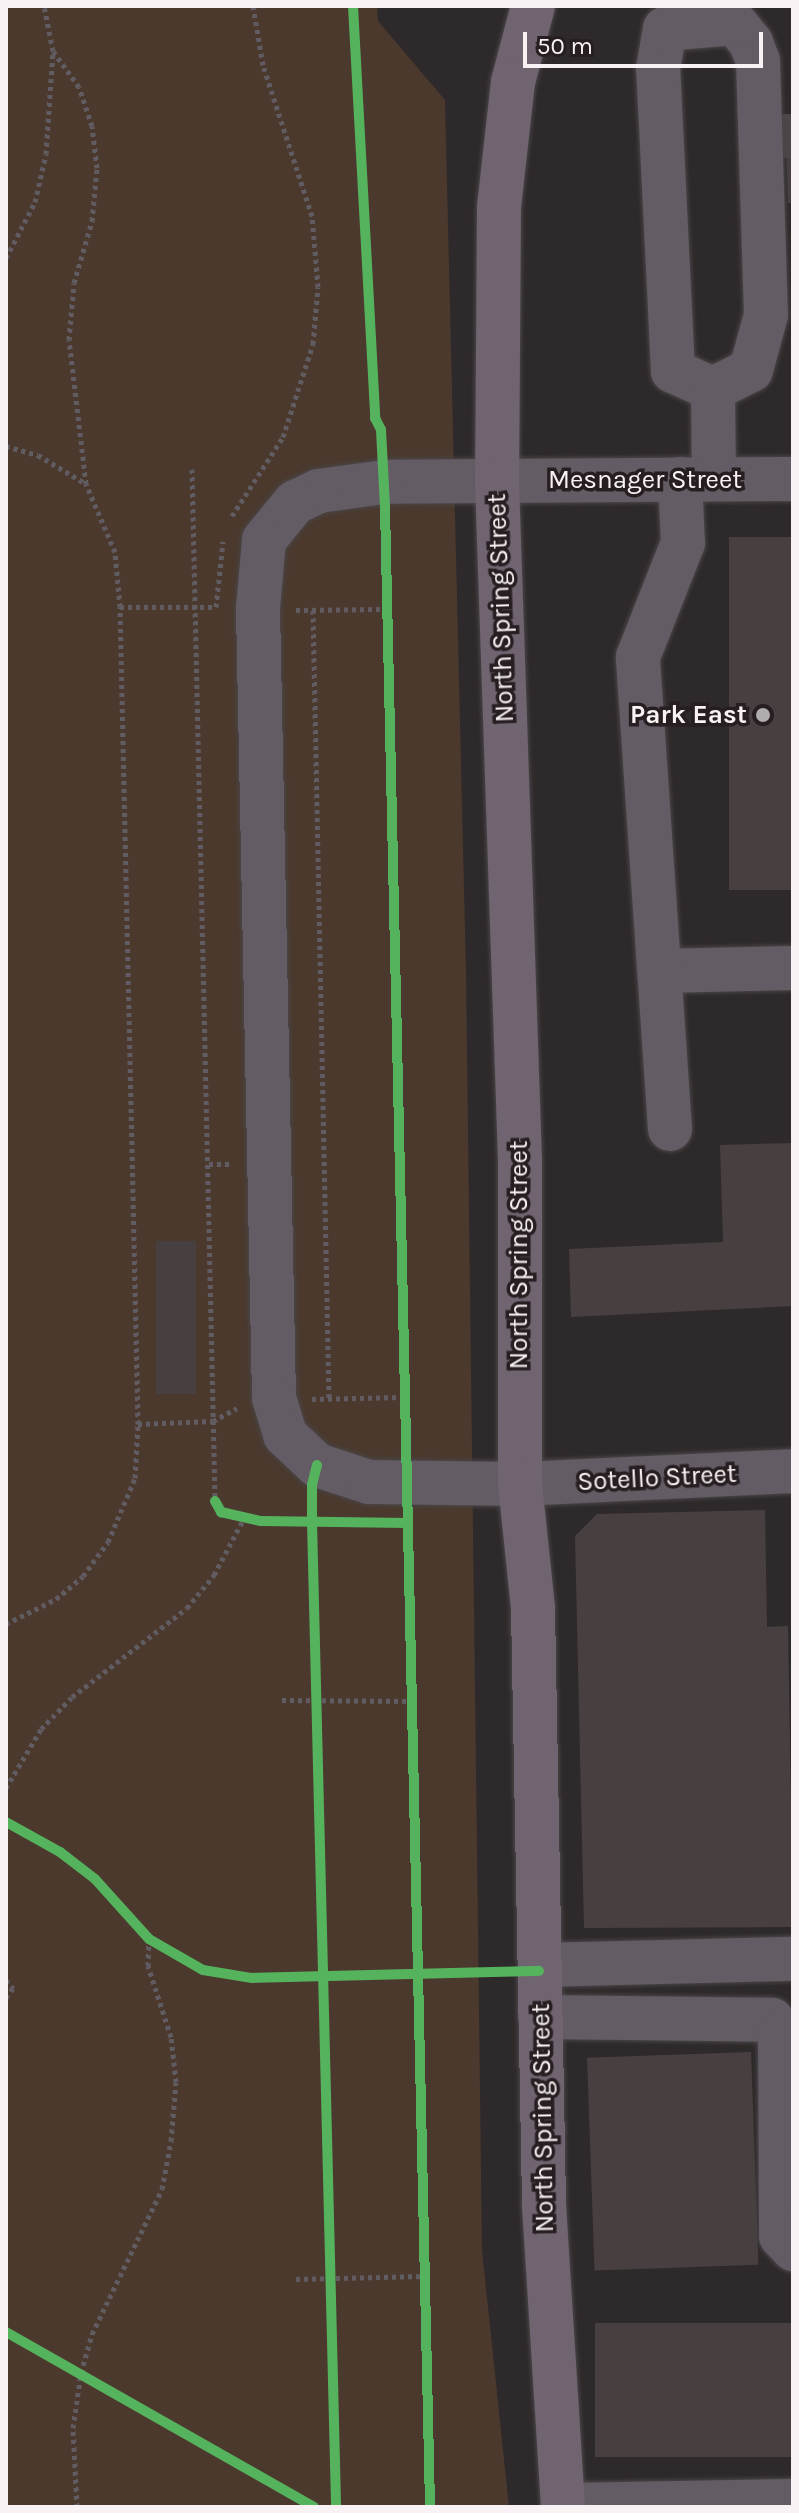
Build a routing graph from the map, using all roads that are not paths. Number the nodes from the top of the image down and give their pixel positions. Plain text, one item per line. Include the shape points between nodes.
1 (533, 6) edge
2 (758, 61) junction
3 (790, 114) dead end
4 (780, 245) edge
5 (713, 389) junction
6 (697, 479) junction
7 (793, 479) edge
8 (497, 482) junction
9 (793, 968) edge
10 (660, 971) junction
11 (670, 1129) dead end
12 (793, 1471) edge
13 (520, 1484) junction
14 (793, 1959) edge
15 (540, 1965) junction
16 (540, 2017) junction
17 (793, 2249) edge
18 (793, 2501) edge
19 (563, 2506) edge

1 - 8 main road, North Spring Street via 513,82 499,207
2 - 3 street via 784,86
2 - 4 street
2 - 5 street via 735,23 665,29 658,69 673,371
4 - 5 street via 751,370
5 - 6 street
6 - 7 street, Mesnager Street
6 - 8 street, Mesnager Street
6 - 10 street via 683,543 638,657
8 - 13 main road, North Spring Street via 520,1160
8 - 13 street, Mesnager Street via 384,482 319,491 295,502 264,540 258,608 274,1398 285,1435 300,1453 334,1473 369,1482
9 - 10 street
10 - 11 street
12 - 13 street, Sotello Street
13 - 15 main road, North Spring Street via 533,1608
14 - 15 street
15 - 16 main road, North Spring Street
16 - 17 street via 772,2020 780,2032 781,2236
16 - 19 main road, North Spring Street via 544,2205
18 - 19 street

